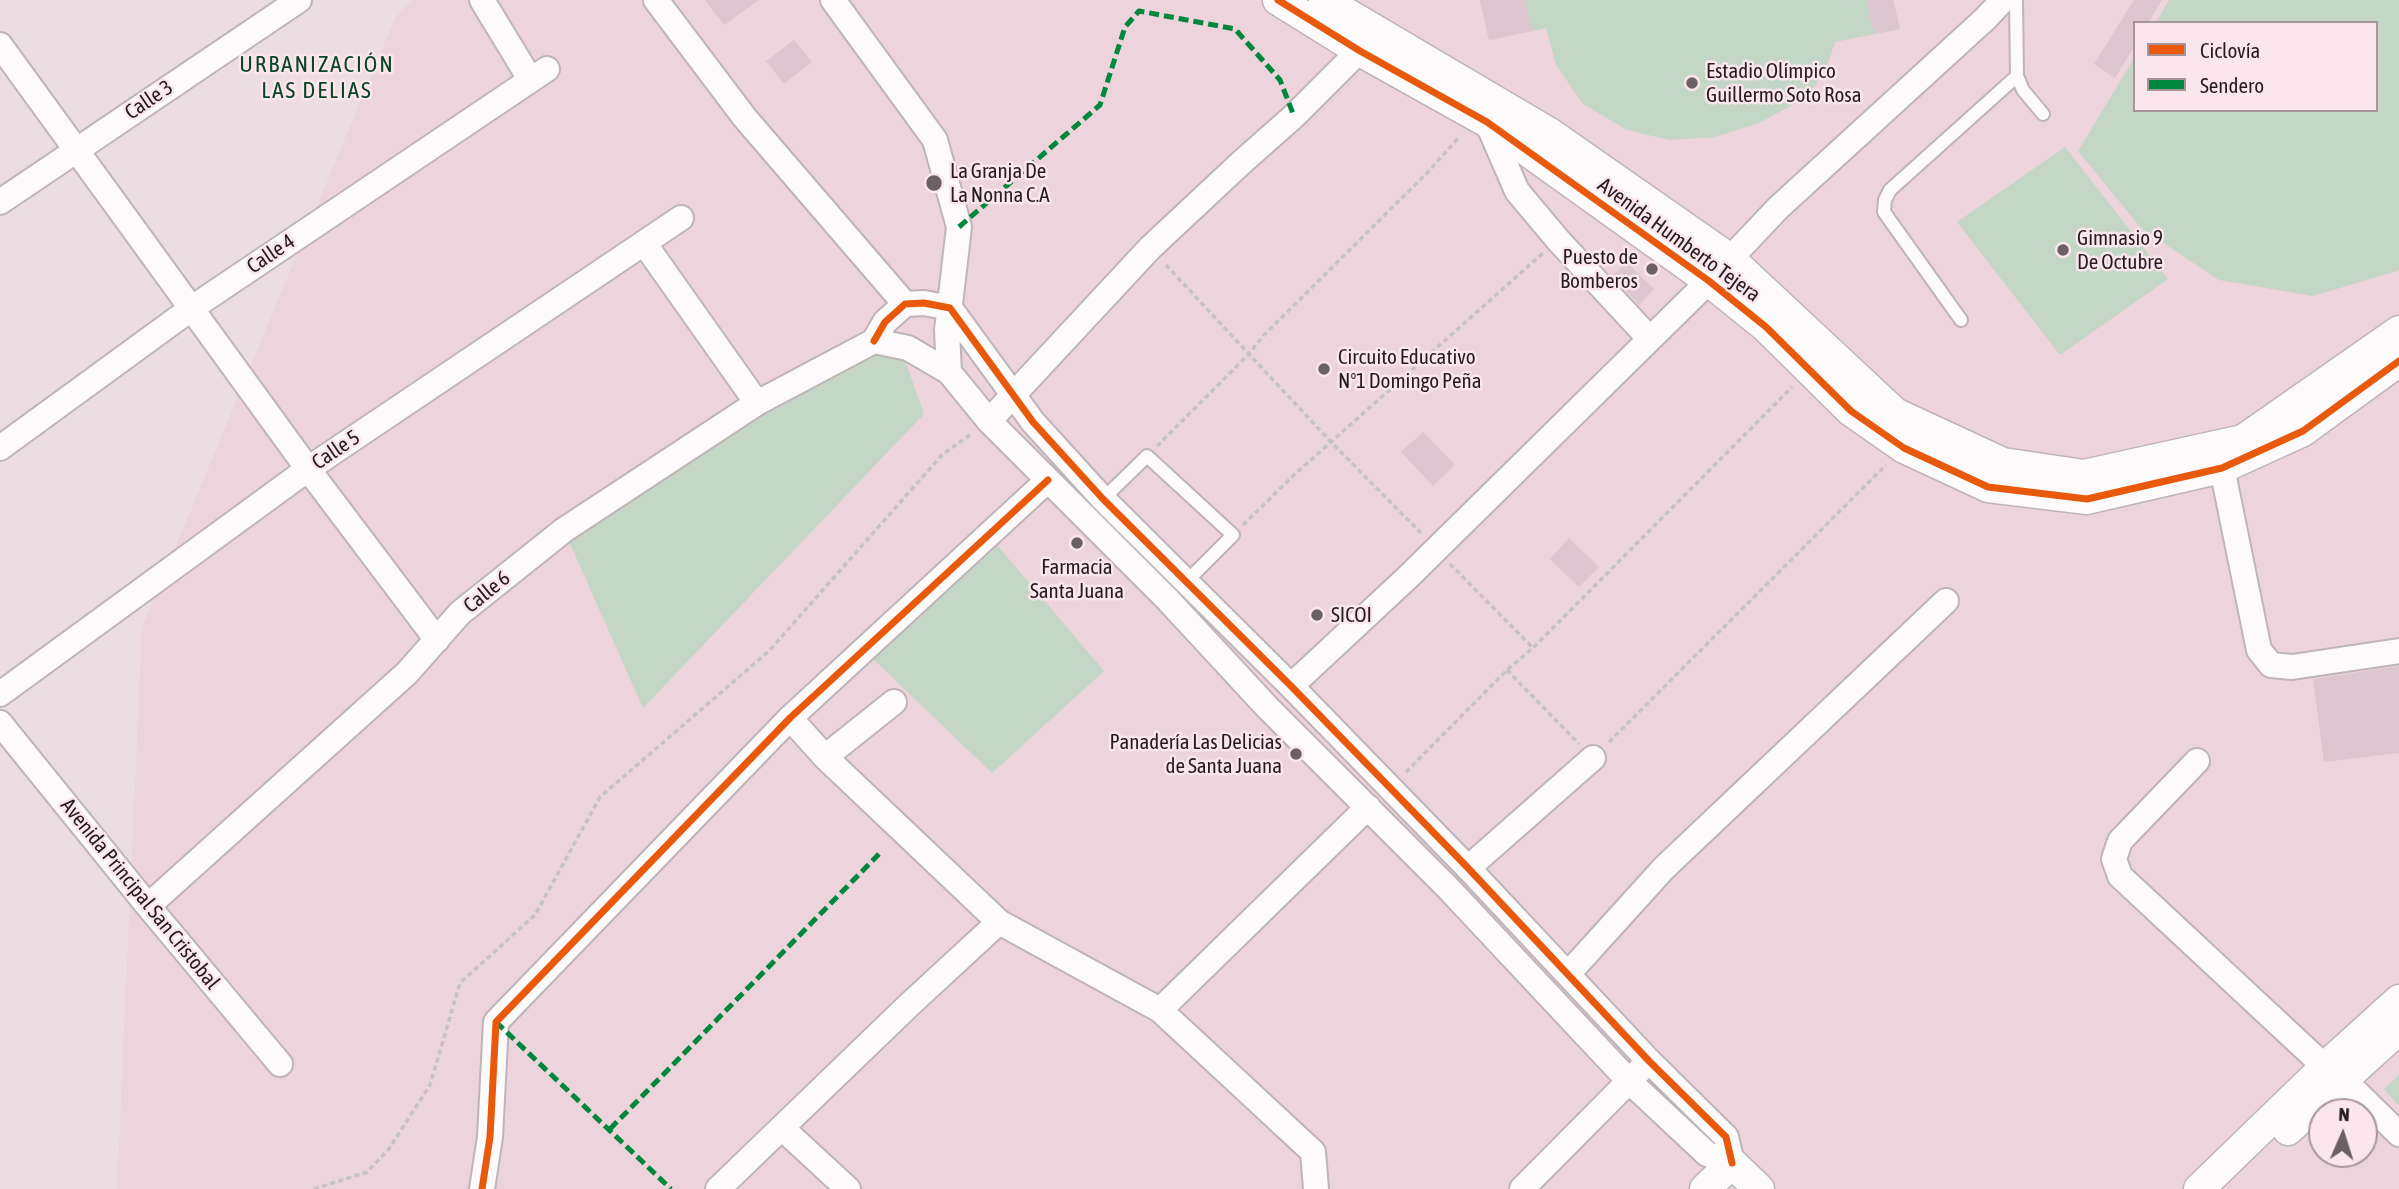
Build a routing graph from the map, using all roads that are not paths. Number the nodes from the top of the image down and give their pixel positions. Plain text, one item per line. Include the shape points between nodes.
1 (299, 0) edge
2 (482, 0) edge
3 (656, 0) edge
4 (833, 0) edge
5 (1278, 0) edge
6 (1324, 0) edge
7 (2003, 0) edge
8 (2016, 0) edge
9 (1983, 10) edge
10 (1368, 41) junction
11 (0, 45) edge
12 (2017, 76) junction
13 (2043, 114) dead end
14 (1482, 119) junction
15 (76, 149) junction
16 (0, 202) edge
17 (681, 218) dead end
18 (644, 243) junction
19 (1730, 259) junction
20 (1709, 281) junction
21 (905, 304) junction
22 (192, 308) junction
23 (950, 308) junction
24 (1961, 320) dead end
25 (2399, 331) edge
26 (1650, 339) junction
27 (874, 341) junction
28 (2399, 361) edge
29 (949, 372) junction
30 (1013, 395) junction
31 (757, 403) junction
32 (989, 421) junction
33 (0, 448) edge
34 (308, 468) junction
35 (2222, 468) junction
36 (1048, 480) junction
37 (1103, 499) junction
38 (1185, 583) junction
39 (1947, 601) dead end
40 (437, 640) junction
41 (2399, 651) edge
42 (1291, 687) junction
43 (0, 694) edge
44 (894, 702) dead end
45 (790, 718) junction
46 (0, 723) edge
47 (825, 757) junction
48 (1593, 758) road end
49 (2197, 761) dead end
50 (1368, 807) junction
51 (1468, 868) junction
52 (148, 906) junction
53 (999, 922) junction
54 (1568, 974) junction
55 (2399, 1000) edge
56 (1160, 1010) junction
57 (2399, 1029) edge
58 (1649, 1061) junction
59 (280, 1064) dead end
60 (2334, 1074) junction
61 (1629, 1081) junction
62 (783, 1129) junction
63 (2399, 1134) edge
64 (1732, 1163) junction
65 (482, 1189) edge
66 (718, 1189) edge
67 (848, 1189) edge
68 (1315, 1189) edge
69 (1522, 1189) edge
70 (1705, 1189) edge
71 (1759, 1189) edge
72 (2199, 1189) edge
73 (2222, 1189) edge

1 - 15 street, Calle 3
2 - 22 street, Calle 4 via 538,74
3 - 21 street via 745,118
4 - 23 street via 935,140 959,227
5 - 10 street, Avenida Humberto Tejera
6 - 10 street, Avenida Humberto Tejera
7 - 9 street
8 - 12 lane
9 - 19 street
10 - 14 street, Avenida Humberto Tejera
10 - 19 street, Avenida Humberto Tejera via 1551,134
10 - 30 street via 1150,248
11 - 15 street
12 - 13 lane
12 - 24 lane via 1890,190 1885,200 1884,212
14 - 20 street, Avenida Humberto Tejera
14 - 26 street via 1517,191
15 - 16 street, Calle 3
15 - 22 street
17 - 18 street, Calle 5
18 - 31 street
18 - 34 street, Calle 5
19 - 20 street
19 - 25 street, Avenida Humberto Tejera via 1895,413 2003,463 2084,475 2243,440
20 - 26 street
20 - 35 street, Avenida Humberto Tejera via 1766,327 1851,411 1904,448 1987,487 2087,499
21 - 23 street
21 - 27 street via 885,322
22 - 33 street, Calle 4
22 - 34 street
23 - 29 street
23 - 30 street
26 - 42 street
27 - 29 street via 908,348
27 - 31 street, Calle 6
28 - 35 street, Avenida Humberto Tejera via 2303,431
29 - 32 street
30 - 32 street
30 - 37 street
31 - 40 street, Calle 6 via 564,530 460,612
32 - 36 street
34 - 40 street
34 - 43 street, Calle 5
35 - 41 street via 2259,650 2271,665 2291,667
36 - 45 street
36 - 50 street
37 - 38 street
37 - 38 lane via 1147,456 1233,535
38 - 42 street
39 - 54 street via 1664,868
40 - 52 street, Calle 6 via 407,673
42 - 51 street
44 - 47 street
45 - 47 street
45 - 65 street via 496,1022 490,1137
46 - 52 street, Avenida Principal San Cristobal
47 - 53 street
48 - 51 street
49 - 60 street via 2120,841 2114,859 2120,876
50 - 56 street
50 - 61 street
51 - 54 street
52 - 59 street, Avenida Principal San Cristobal
53 - 56 street
53 - 62 street
54 - 58 street
55 - 60 street
56 - 68 street via 1313,1152
57 - 60 street
58 - 61 street
58 - 64 street via 1726,1137
60 - 63 street
60 - 72 street
60 - 73 street
61 - 64 street via 1707,1154
61 - 69 street
62 - 66 street
62 - 67 street
64 - 70 street
64 - 71 street

